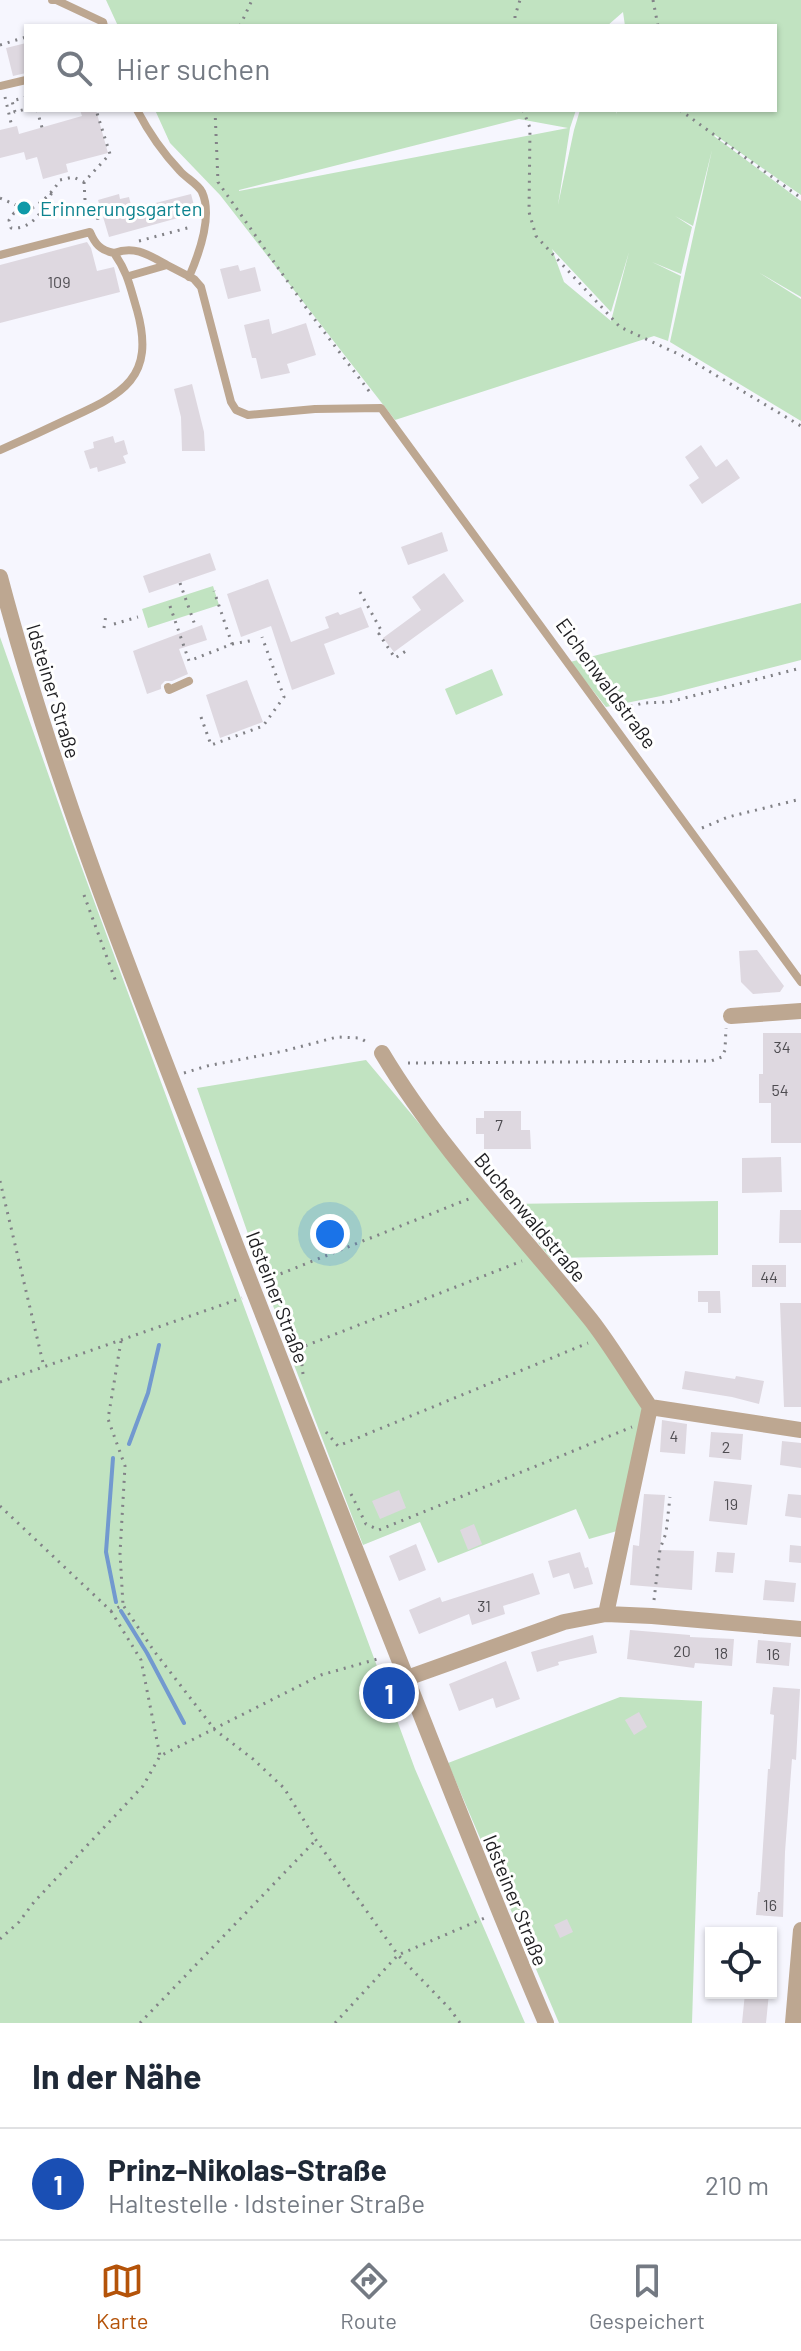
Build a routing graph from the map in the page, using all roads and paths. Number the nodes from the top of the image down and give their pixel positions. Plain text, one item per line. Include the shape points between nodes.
1 (52, 0) edge
2 (252, 0) edge
3 (520, 0) edge
4 (653, 0) edge
5 (104, 24) edge
6 (241, 24) edge
7 (515, 24) edge
8 (658, 24) edge
9 (24, 38) edge
10 (0, 45) edge
11 (24, 80) edge
12 (1, 86) edge
13 (24, 98) edge
14 (24, 110) edge
15 (38, 112) edge
16 (97, 112) edge
17 (138, 112) edge
18 (215, 112) edge
19 (524, 112) edge
20 (683, 112) edge
21 (12, 127) dead end
22 (43, 131) dead end
23 (84, 182) junction
24 (53, 191) junction
25 (0, 198) edge
26 (801, 198) edge
27 (22, 214) junction
28 (191, 227) dead end
29 (90, 232) junction
30 (125, 249) junction
31 (114, 253) junction
32 (0, 255) edge
33 (167, 265) junction
34 (129, 276) junction
35 (189, 277) junction
36 (381, 408) junction
37 (801, 426) edge
38 (0, 450) edge
39 (0, 577) edge
40 (180, 583) dead end
41 (214, 591) dead end
42 (360, 592) dead end
43 (170, 606) dead end
44 (106, 614) dead end
45 (138, 617) dead end
46 (114, 624) dead end
47 (104, 628) dead end
48 (196, 628) dead end
49 (262, 637) dead end
50 (255, 640) dead end
51 (232, 644) junction
52 (409, 649) dead end
53 (801, 668) edge
54 (189, 681) dead end
55 (168, 687) dead end
56 (604, 713) junction
57 (201, 717) dead end
58 (801, 799) edge
59 (692, 833) junction
60 (801, 982) edge
61 (801, 1011) edge
62 (731, 1016) joint
63 (382, 1053) junction
64 (171, 1078) junction
65 (0, 1181) edge
66 (483, 1192) junction
67 (536, 1255) junction
68 (270, 1278) dead end
69 (255, 1293) junction
70 (602, 1337) junction
71 (121, 1340) junction
72 (44, 1367) junction
73 (304, 1379) dead end
74 (0, 1382) edge
75 (648, 1414) junction
76 (320, 1426) dead end
77 (801, 1430) edge
78 (338, 1446) junction
79 (337, 1454) dead end
80 (348, 1487) dead end
81 (670, 1497) dead end
82 (0, 1506) edge
83 (123, 1605) junction
84 (111, 1611) junction
85 (606, 1614) junction
86 (652, 1616) junction
87 (801, 1629) edge
88 (397, 1654) junction
89 (407, 1678) junction
90 (215, 1730) junction
91 (160, 1756) junction
92 (316, 1840) junction
93 (498, 1912) junction
94 (801, 1933) edge
95 (0, 1939) edge
96 (398, 1955) junction
97 (140, 2023) edge
98 (335, 2023) edge
99 (460, 2023) edge
100 (546, 2023) edge
101 (793, 2023) edge

1 - 5 lane
2 - 6 path
3 - 7 path
4 - 8 path
9 - 10 path
11 - 12 lane
12 - 21 path
13 - 14 path via 12,101 15,112
15 - 22 path
16 - 23 path via 110,154
17 - 35 lane via 152,139 202,190 203,245
18 - 36 path via 218,182
19 - 37 path via 530,128 529,212 536,236 620,327 687,358
20 - 26 path
23 - 24 path via 73,177 60,180
23 - 29 path via 85,200 99,227
24 - 27 path
24 - 27 path via 37,217 21,229 11,228 14,213
25 - 27 path
28 - 30 path via 142,239
29 - 31 lane via 95,244
29 - 32 lane
30 - 31 lane
30 - 33 lane via 139,250
31 - 34 lane
33 - 34 lane
33 - 35 lane
34 - 38 lane via 142,332 141,360 127,386 108,401
35 - 36 lane via 201,287 236,410 248,415
36 - 56 lane, Eichenwaldstraße
39 - 64 street, Idsteiner Straße via 59,774
40 - 48 path
41 - 51 path
42 - 52 path via 395,658
43 - 51 path via 189,661
44 - 47 path
45 - 46 path
49 - 57 path via 284,697 263,726 211,745
50 - 51 path
53 - 56 path
54 - 55 lane
56 - 59 lane, Eichenwaldstraße
58 - 59 path via 728,817
59 - 60 lane, Eichenwaldstraße
61 - 62 street
62 - 63 path via 726,1018 722,1057 711,1061 407,1063
63 - 64 path via 360,1038 337,1037
63 - 66 street, Buchenwaldstraße via 406,1094
64 - 69 street, Idsteiner Straße
65 - 72 path
66 - 67 street, Buchenwaldstraße
66 - 68 path
67 - 70 street, Buchenwaldstraße
67 - 73 path via 300,1348
69 - 71 path
69 - 88 street, Idsteiner Straße
70 - 75 street, Buchenwaldstraße
70 - 78 path
71 - 72 path
71 - 83 path via 108,1419 125,1466
72 - 74 path
75 - 77 street
75 - 80 path via 379,1530 366,1524
75 - 85 street
76 - 78 path
78 - 79 path
81 - 86 path
82 - 84 path
83 - 84 path
83 - 90 path
84 - 91 path via 141,1660
85 - 86 street
85 - 89 street via 564,1622
86 - 87 street
88 - 89 street, Idsteiner Straße
88 - 90 path via 321,1675
89 - 93 street, Idsteiner Straße
90 - 91 path
90 - 92 path via 284,1788
91 - 95 path via 143,1786
92 - 96 path
92 - 97 path
93 - 96 path
93 - 100 street, Idsteiner Straße
94 - 101 street
96 - 98 path
96 - 99 path

